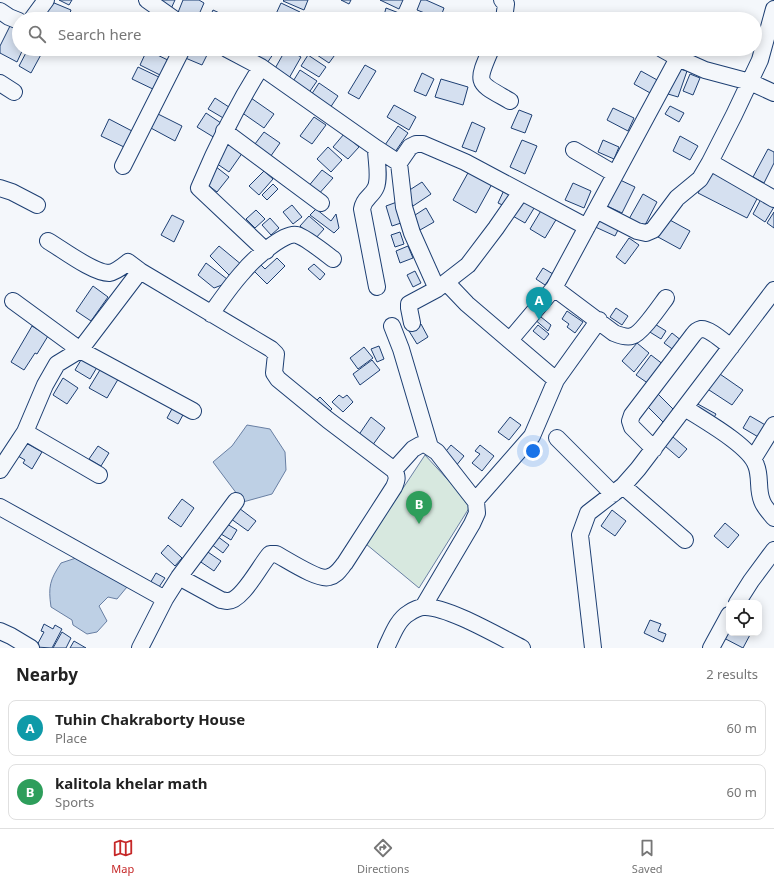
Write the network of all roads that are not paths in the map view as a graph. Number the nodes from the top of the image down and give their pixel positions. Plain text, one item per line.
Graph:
1 (46, 0) edge
2 (147, 0) edge
3 (502, 0) edge
4 (774, 9) edge
5 (0, 11) edge
6 (37, 12) edge
7 (164, 12) edge
8 (505, 12) edge
9 (12, 18) edge
10 (762, 53) edge
11 (178, 56) edge
12 (240, 56) edge
13 (488, 56) edge
14 (674, 56) edge
15 (761, 56) edge
16 (678, 58) junction
17 (261, 68) junction
18 (750, 82) junction
19 (0, 83) edge
20 (14, 92) dead end
21 (774, 93) edge
22 (510, 101) dead end
23 (224, 130) junction
24 (376, 148) junction
25 (574, 150) dead end
26 (710, 162) junction
27 (399, 163) junction
28 (123, 166) dead end
29 (615, 174) junction
30 (0, 188) edge
31 (521, 192) junction
32 (774, 199) edge
33 (321, 203) dead end
34 (37, 205) dead end
35 (596, 210) junction
36 (587, 227) junction
37 (48, 241) dead end
38 (266, 251) junction
39 (333, 259) dead end
40 (140, 271) junction
41 (441, 286) junction
42 (377, 287) dead end
43 (554, 288) junction
44 (774, 290) edge
45 (666, 298) dead end
46 (13, 301) dead end
47 (211, 314) junction
48 (599, 320) junction
49 (412, 323) dead end
50 (392, 326) dead end
51 (510, 340) junction
52 (731, 347) junction
53 (80, 350) junction
54 (556, 380) junction
55 (685, 408) junction
56 (193, 411) dead end
57 (774, 424) edge
58 (25, 432) junction
59 (557, 438) dead end
60 (430, 446) junction
61 (654, 449) junction
62 (753, 459) junction
63 (0, 470) edge
64 (394, 470) junction
65 (99, 475) dead end
66 (618, 490) junction
67 (475, 500) junction
68 (236, 501) dead end
69 (0, 507) edge
70 (774, 518) edge
71 (685, 540) dead end
72 (774, 550) edge
73 (179, 577) junction
74 (165, 599) junction
75 (739, 600) edge
76 (423, 607) junction
77 (726, 620) edge
78 (0, 631) edge
79 (31, 648) edge
80 (140, 648) edge
81 (386, 648) edge
82 (522, 648) edge
83 (593, 648) edge
84 (711, 648) edge

1 - 6 street
2 - 7 street
3 - 8 street
4 - 10 street
5 - 9 street
11 - 28 street
12 - 17 street
13 - 22 street
14 - 16 street
15 - 18 street
16 - 18 street
16 - 29 street
17 - 23 street
17 - 24 street
18 - 21 street
18 - 26 street
19 - 20 street
23 - 33 street
23 - 38 street
24 - 27 street
24 - 42 street
25 - 29 street
26 - 32 street
26 - 35 street
27 - 31 street
27 - 41 street
29 - 35 street
30 - 34 street
31 - 36 street
31 - 41 street
35 - 36 street
36 - 43 street
37 - 40 street
38 - 39 street
38 - 47 street
40 - 47 street
40 - 53 street
41 - 49 street
41 - 51 street
43 - 48 street
43 - 51 street
44 - 52 street
45 - 48 street
46 - 53 street
47 - 64 street
48 - 54 street
50 - 60 street
51 - 54 street
52 - 55 street
52 - 61 street
53 - 56 street
53 - 58 street
54 - 67 street
55 - 61 street
55 - 62 street
57 - 62 street
58 - 63 street
58 - 65 street
59 - 66 street
60 - 64 street
60 - 67 street
61 - 66 street
62 - 70 street
64 - 73 street
66 - 71 street
66 - 83 street
67 - 76 street
68 - 73 street
69 - 74 street
72 - 75 street
73 - 74 street
74 - 80 street
76 - 81 street
76 - 82 street
77 - 84 street
78 - 79 street

